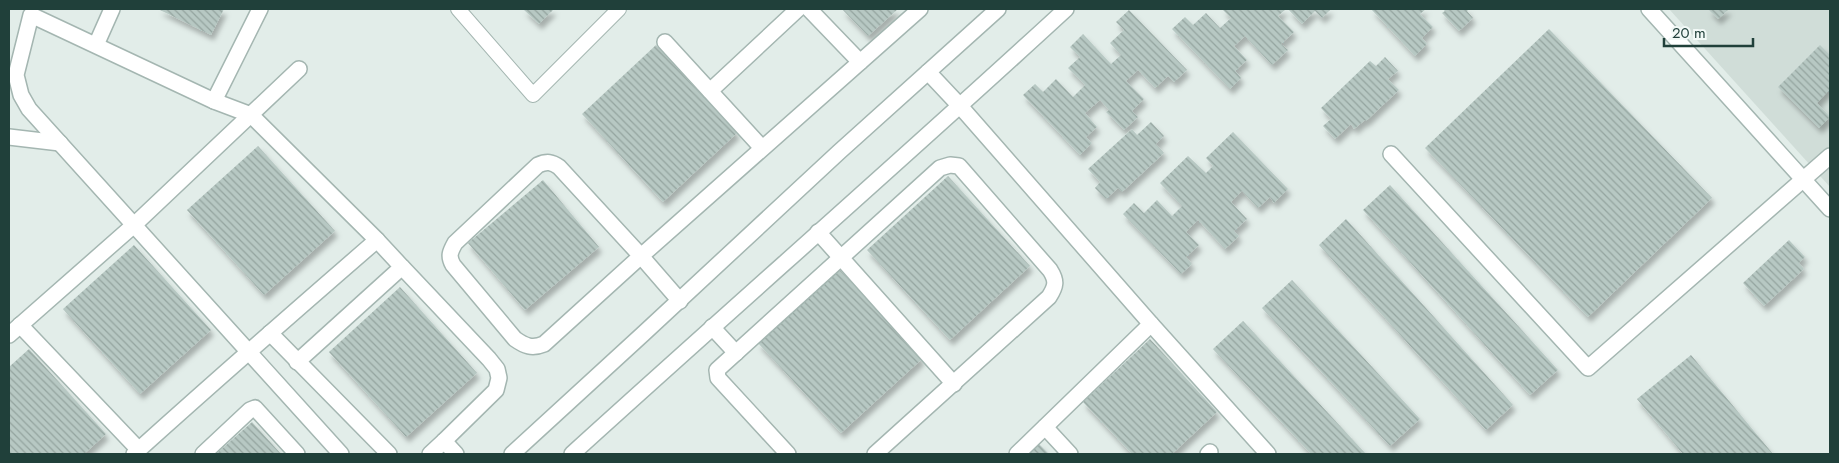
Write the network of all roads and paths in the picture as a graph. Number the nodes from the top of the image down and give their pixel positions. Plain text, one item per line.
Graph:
1 (112, 9) edge
2 (260, 9) edge
3 (458, 9) edge
4 (619, 9) edge
5 (798, 9) edge
6 (809, 9) edge
7 (920, 9) edge
8 (998, 9) edge
9 (1066, 9) edge
10 (1648, 9) edge
11 (25, 12) edge
12 (665, 42) dead end
13 (96, 45) junction
14 (860, 62) junction
15 (299, 69) dead end
16 (928, 72) junction
17 (710, 91) junction
18 (214, 101) junction
19 (960, 106) junction
20 (251, 115) junction
21 (9, 137) edge
22 (60, 143) junction
23 (762, 148) junction
24 (1391, 154) dead end
25 (1830, 156) edge
26 (1804, 180) junction
27 (1830, 209) edge
28 (134, 226) junction
29 (818, 232) junction
30 (377, 240) junction
31 (641, 256) junction
32 (840, 257) junction
33 (402, 267) junction
34 (680, 301) junction
35 (1151, 324) junction
36 (20, 325) junction
37 (712, 327) junction
38 (270, 332) junction
39 (9, 335) edge
40 (249, 352) junction
41 (736, 353) junction
42 (297, 362) junction
43 (954, 384) junction
44 (1045, 427) junction
45 (444, 441) junction
46 (137, 452) edge
47 (203, 454) edge
48 (297, 454) edge
49 (341, 454) edge
50 (389, 454) edge
51 (430, 454) edge
52 (456, 454) edge
53 (512, 454) edge
54 (572, 454) edge
55 (788, 454) edge
56 (875, 454) edge
57 (1017, 454) edge
58 (1070, 454) edge
59 (1268, 454) edge

1 - 13 street
2 - 18 street
3 - 4 lane
5 - 17 street
6 - 14 street
7 - 14 street
8 - 16 street
9 - 19 street
10 - 26 street
11 - 13 street
11 - 22 street
12 - 17 street
13 - 18 street
14 - 23 street
15 - 20 street
16 - 19 street
16 - 34 street
17 - 23 street
18 - 20 street
19 - 29 street
19 - 35 street
20 - 28 street
20 - 30 street
21 - 22 street
22 - 28 street
23 - 31 street
24 - 26 street
25 - 26 street
26 - 27 street
28 - 36 street
28 - 40 street
29 - 32 street
29 - 37 street
30 - 33 street
30 - 38 street
31 - 31 street
31 - 34 street
32 - 41 street
32 - 43 street
32 - 43 street
33 - 42 street
33 - 45 street
34 - 53 street
35 - 44 street
35 - 59 street
36 - 39 street
36 - 46 street
37 - 41 street
37 - 54 street
38 - 40 street
38 - 42 street
40 - 46 street
40 - 49 street
41 - 55 street
42 - 50 street
43 - 56 street
44 - 57 street
44 - 58 street
45 - 51 street
45 - 52 street
47 - 48 street

